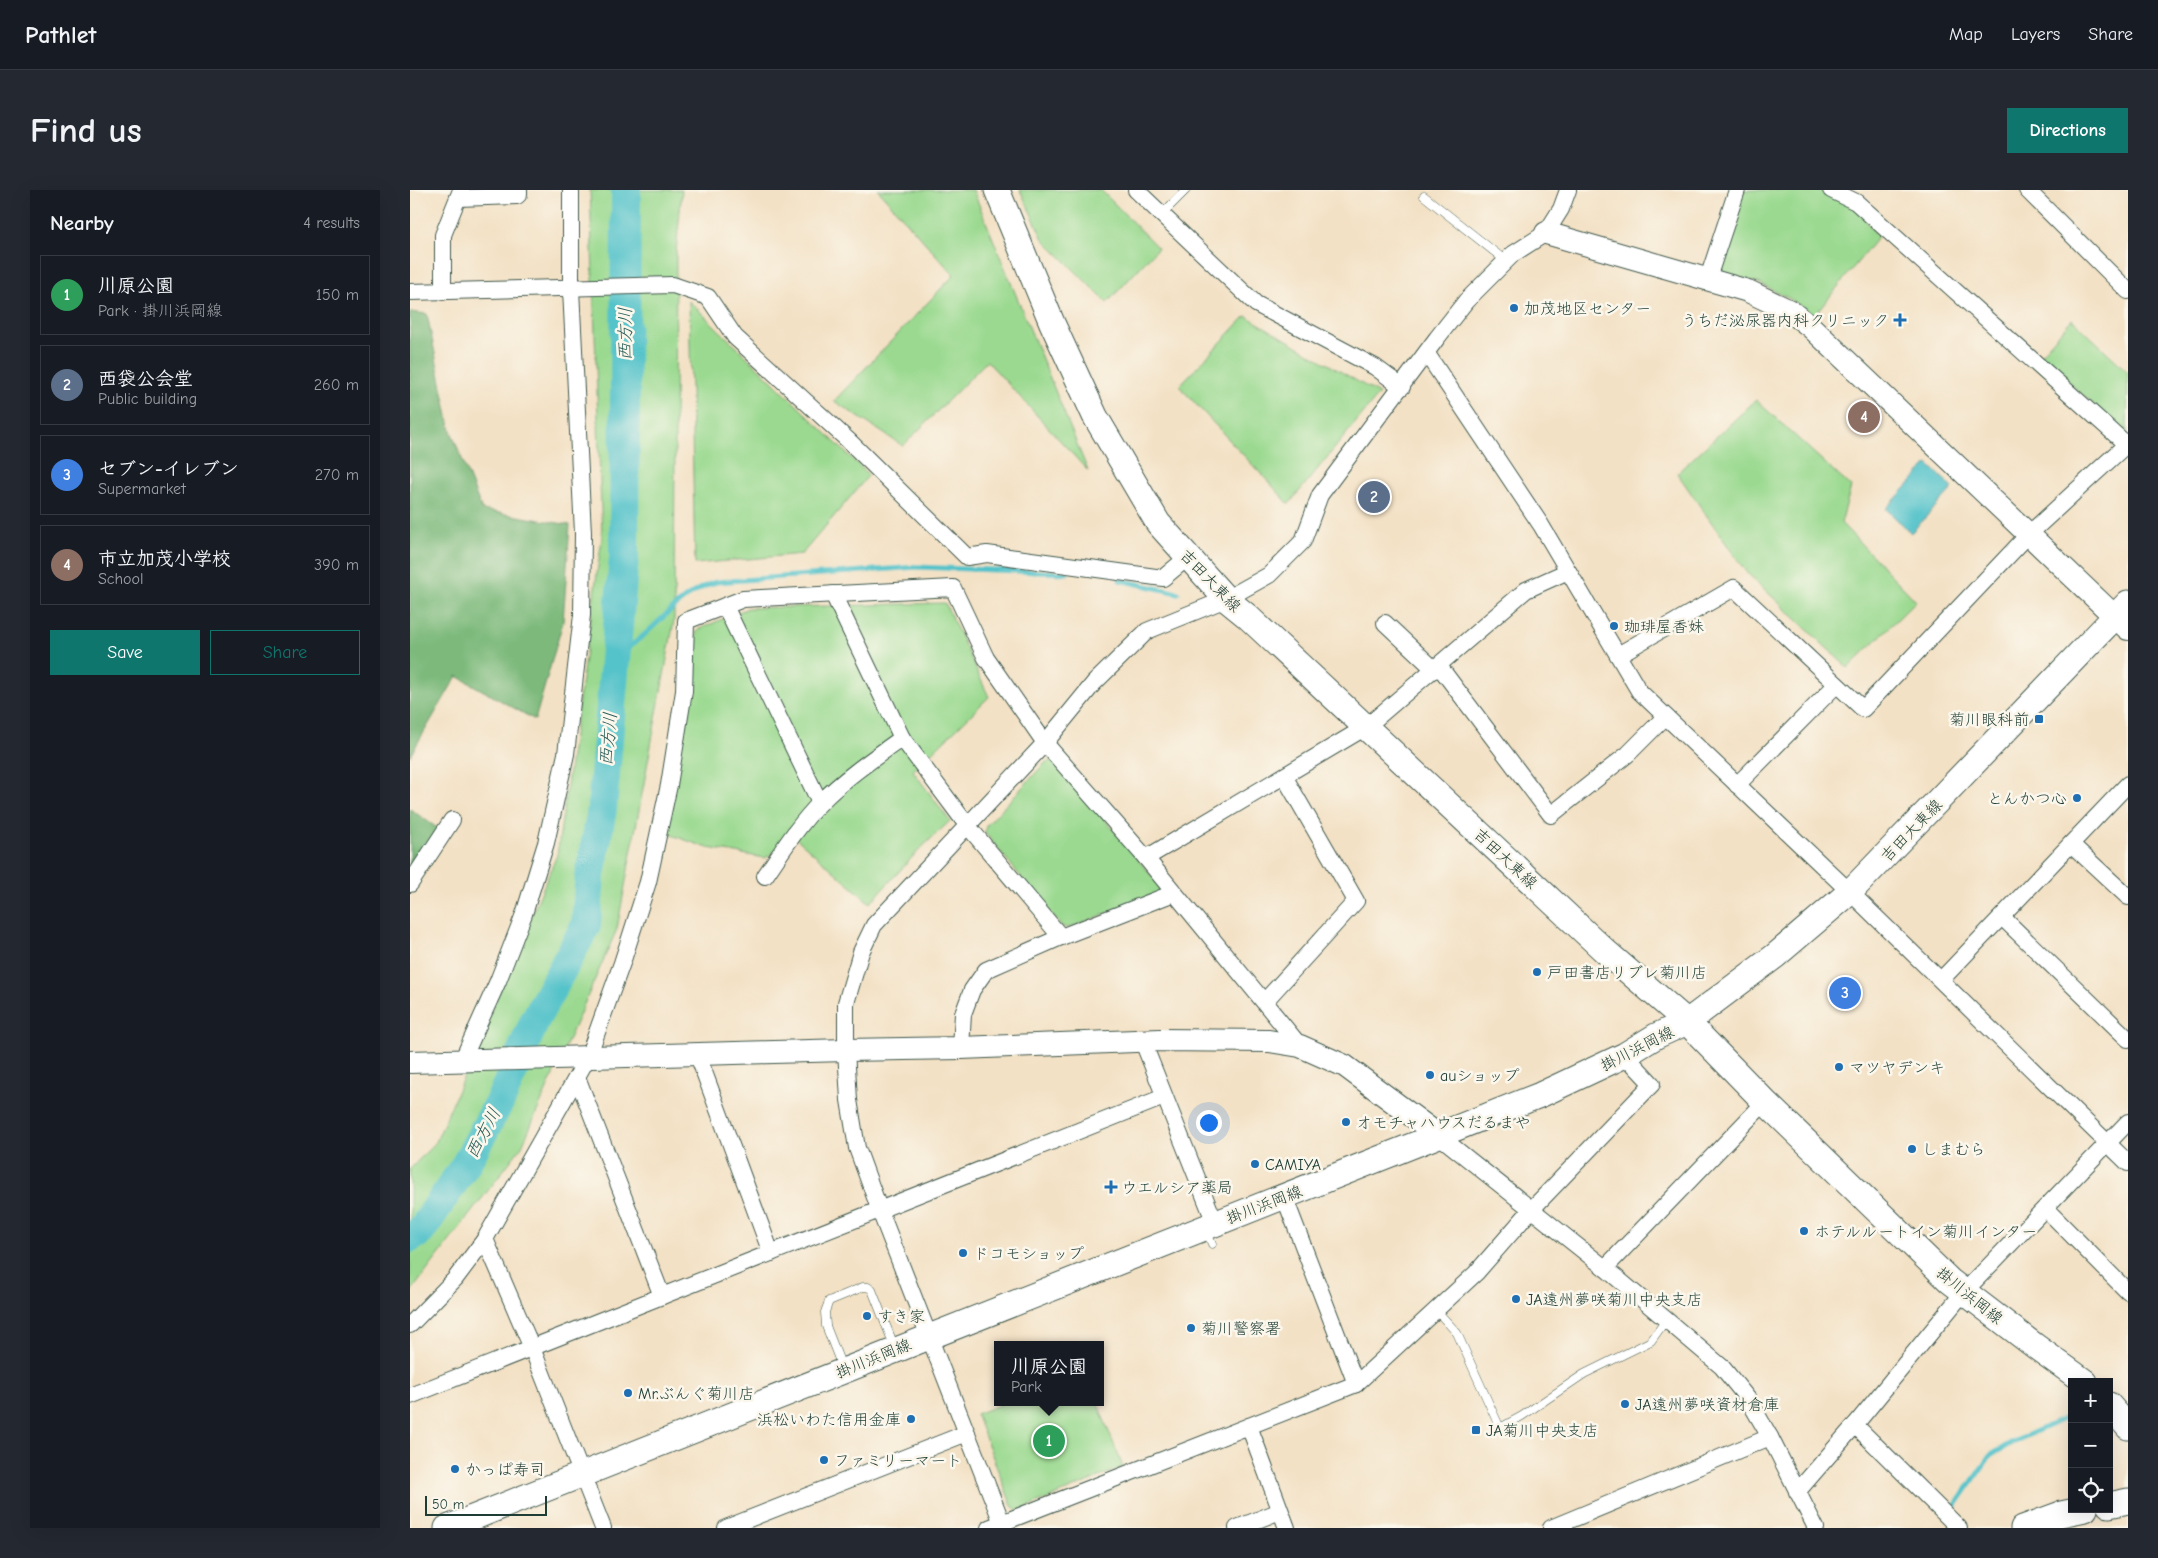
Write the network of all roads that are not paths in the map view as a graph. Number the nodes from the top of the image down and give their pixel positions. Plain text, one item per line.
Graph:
1 (519, 190) edge
2 (571, 190) edge
3 (997, 190) edge
4 (1136, 190) edge
5 (1186, 190) edge
6 (1568, 190) edge
7 (1737, 190) edge
8 (1831, 190) edge
9 (2027, 190) edge
10 (460, 194) edge
11 (1424, 196) dead end
12 (1162, 214) junction
13 (1546, 233) junction
14 (1506, 261) junction
15 (1708, 278) junction
16 (574, 289) junction
17 (2128, 291) edge
18 (410, 292) edge
19 (443, 292) junction
20 (1427, 354) junction
21 (1402, 387) junction
22 (2127, 444) edge
23 (2029, 534) junction
24 (1188, 557) junction
25 (1568, 571) junction
26 (833, 594) junction
27 (1226, 599) junction
28 (724, 606) junction
29 (2124, 616) edge
30 (1385, 622) dead end
31 (1618, 655) junction
32 (1437, 668) junction
33 (1836, 685) junction
34 (1665, 717) junction
35 (1366, 727) junction
36 (902, 738) junction
37 (1045, 743) junction
38 (1284, 776) junction
39 (1737, 784) junction
40 (2128, 784) edge
41 (820, 803) junction
42 (452, 820) dead end
43 (967, 825) junction
44 (2071, 844) junction
45 (1146, 858) junction
46 (765, 876) dead end
47 (410, 884) edge
48 (1850, 892) junction
49 (1174, 893) junction
50 (2128, 897) edge
51 (2002, 917) junction
52 (1061, 937) junction
53 (1941, 980) junction
54 (1265, 1001) junction
55 (1687, 1022) junction
56 (2128, 1039) edge
57 (1143, 1042) junction
58 (1300, 1046) junction
59 (961, 1048) junction
60 (846, 1050) junction
61 (696, 1053) junction
62 (1625, 1055) junction
63 (467, 1061) junction
64 (410, 1062) edge
65 (579, 1064) junction
66 (1164, 1096) junction
67 (1765, 1102) junction
68 (2128, 1122) edge
69 (1438, 1135) junction
70 (2108, 1144) junction
71 (2128, 1163) edge
72 (1284, 1196) junction
73 (2046, 1209) junction
74 (1531, 1210) junction
75 (880, 1211) junction
76 (1211, 1231) junction
77 (484, 1239) junction
78 (772, 1253) junction
79 (1605, 1268) junction
80 (2128, 1292) edge
81 (1963, 1293) junction
82 (662, 1296) junction
83 (1436, 1310) junction
84 (1666, 1320) junction
85 (410, 1325) edge
86 (930, 1336) junction
87 (532, 1348) junction
88 (895, 1350) junction
89 (843, 1370) junction
90 (2080, 1378) edge
91 (1356, 1384) junction
92 (410, 1396) edge
93 (2113, 1410) edge
94 (1855, 1425) junction
95 (1249, 1426) junction
96 (2128, 1427) edge
97 (967, 1433) junction
98 (1770, 1437) junction
99 (582, 1473) junction
100 (1797, 1492) junction
101 (2128, 1501) edge
102 (2113, 1503) edge
103 (1280, 1511) junction
104 (2068, 1513) edge
105 (998, 1526) edge
106 (447, 1528) edge
107 (604, 1528) edge
108 (726, 1528) edge
109 (1237, 1528) edge
110 (1287, 1528) edge
111 (1551, 1528) edge
112 (1816, 1528) edge
113 (1959, 1528) edge
114 (2023, 1528) edge

1 - 10 street
2 - 16 street
3 - 24 main road, 吉田大東線
4 - 12 street
5 - 12 lane
6 - 13 street
7 - 15 street
8 - 22 street
9 - 17 street
10 - 19 street
11 - 14 lane
12 - 21 street
13 - 14 street
13 - 15 street
14 - 20 street
15 - 23 street
16 - 19 street
16 - 24 street
16 - 63 street
18 - 19 street
20 - 21 street
20 - 25 street
21 - 27 street
22 - 23 street
23 - 29 street
23 - 33 street
24 - 27 main road, 吉田大東線
25 - 31 street
25 - 32 street
26 - 28 street
26 - 36 street
26 - 37 street
27 - 35 main road, 吉田大東線
27 - 37 street
28 - 41 street
28 - 65 street
29 - 48 main road, 吉田大東線
30 - 32 street
31 - 33 street
31 - 34 street
32 - 34 street
32 - 35 street
33 - 39 street
34 - 39 street
35 - 38 street
35 - 55 main road, 吉田大東線
36 - 41 street
36 - 43 street
37 - 43 street
37 - 45 street
38 - 45 street
38 - 54 street
39 - 48 street
40 - 44 street
41 - 46 street
42 - 47 street
43 - 52 street
43 - 60 street
44 - 50 street
44 - 51 street
45 - 49 street
48 - 53 street
48 - 55 main road, 吉田大東線
49 - 52 street
49 - 54 street
51 - 53 street
51 - 56 street
52 - 59 street
53 - 70 street
54 - 58 street
55 - 62 main road, 掛川浜岡線
55 - 67 main road, 掛川浜岡線
57 - 58 street
57 - 59 street
57 - 66 street
58 - 69 street
59 - 60 street
60 - 61 street
60 - 75 street
61 - 65 street
61 - 78 street
62 - 69 main road, 掛川浜岡線
62 - 74 street
63 - 64 street
63 - 65 street
65 - 77 street
65 - 82 street
66 - 75 street
66 - 76 street
67 - 79 street
67 - 81 main road, 掛川浜岡線
68 - 70 street
69 - 72 main road, 掛川浜岡線
69 - 74 street
70 - 71 street
70 - 73 street
72 - 76 main road, 掛川浜岡線
72 - 91 street
73 - 80 street
73 - 81 street
74 - 79 street
74 - 83 street
75 - 78 street
75 - 86 street
76 - 86 main road, 掛川浜岡線
77 - 85 street
77 - 87 street
78 - 82 street
79 - 84 street
81 - 90 main road, 掛川浜岡線
81 - 94 street
82 - 87 street
83 - 84 lane
83 - 91 street
84 - 98 street
86 - 88 main road, 掛川浜岡線
86 - 97 street
87 - 92 street
87 - 99 street
88 - 89 main road, 掛川浜岡線
88 - 89 lane
89 - 99 main road, 掛川浜岡線
91 - 95 street
93 - 96 main road
94 - 100 street
94 - 113 street
95 - 103 street
95 - 105 street
97 - 105 street
97 - 108 street
98 - 100 street
98 - 111 street
99 - 106 main road, 掛川浜岡線
99 - 107 street
100 - 112 street
101 - 102 main road
103 - 109 street
103 - 110 street
104 - 114 main road

